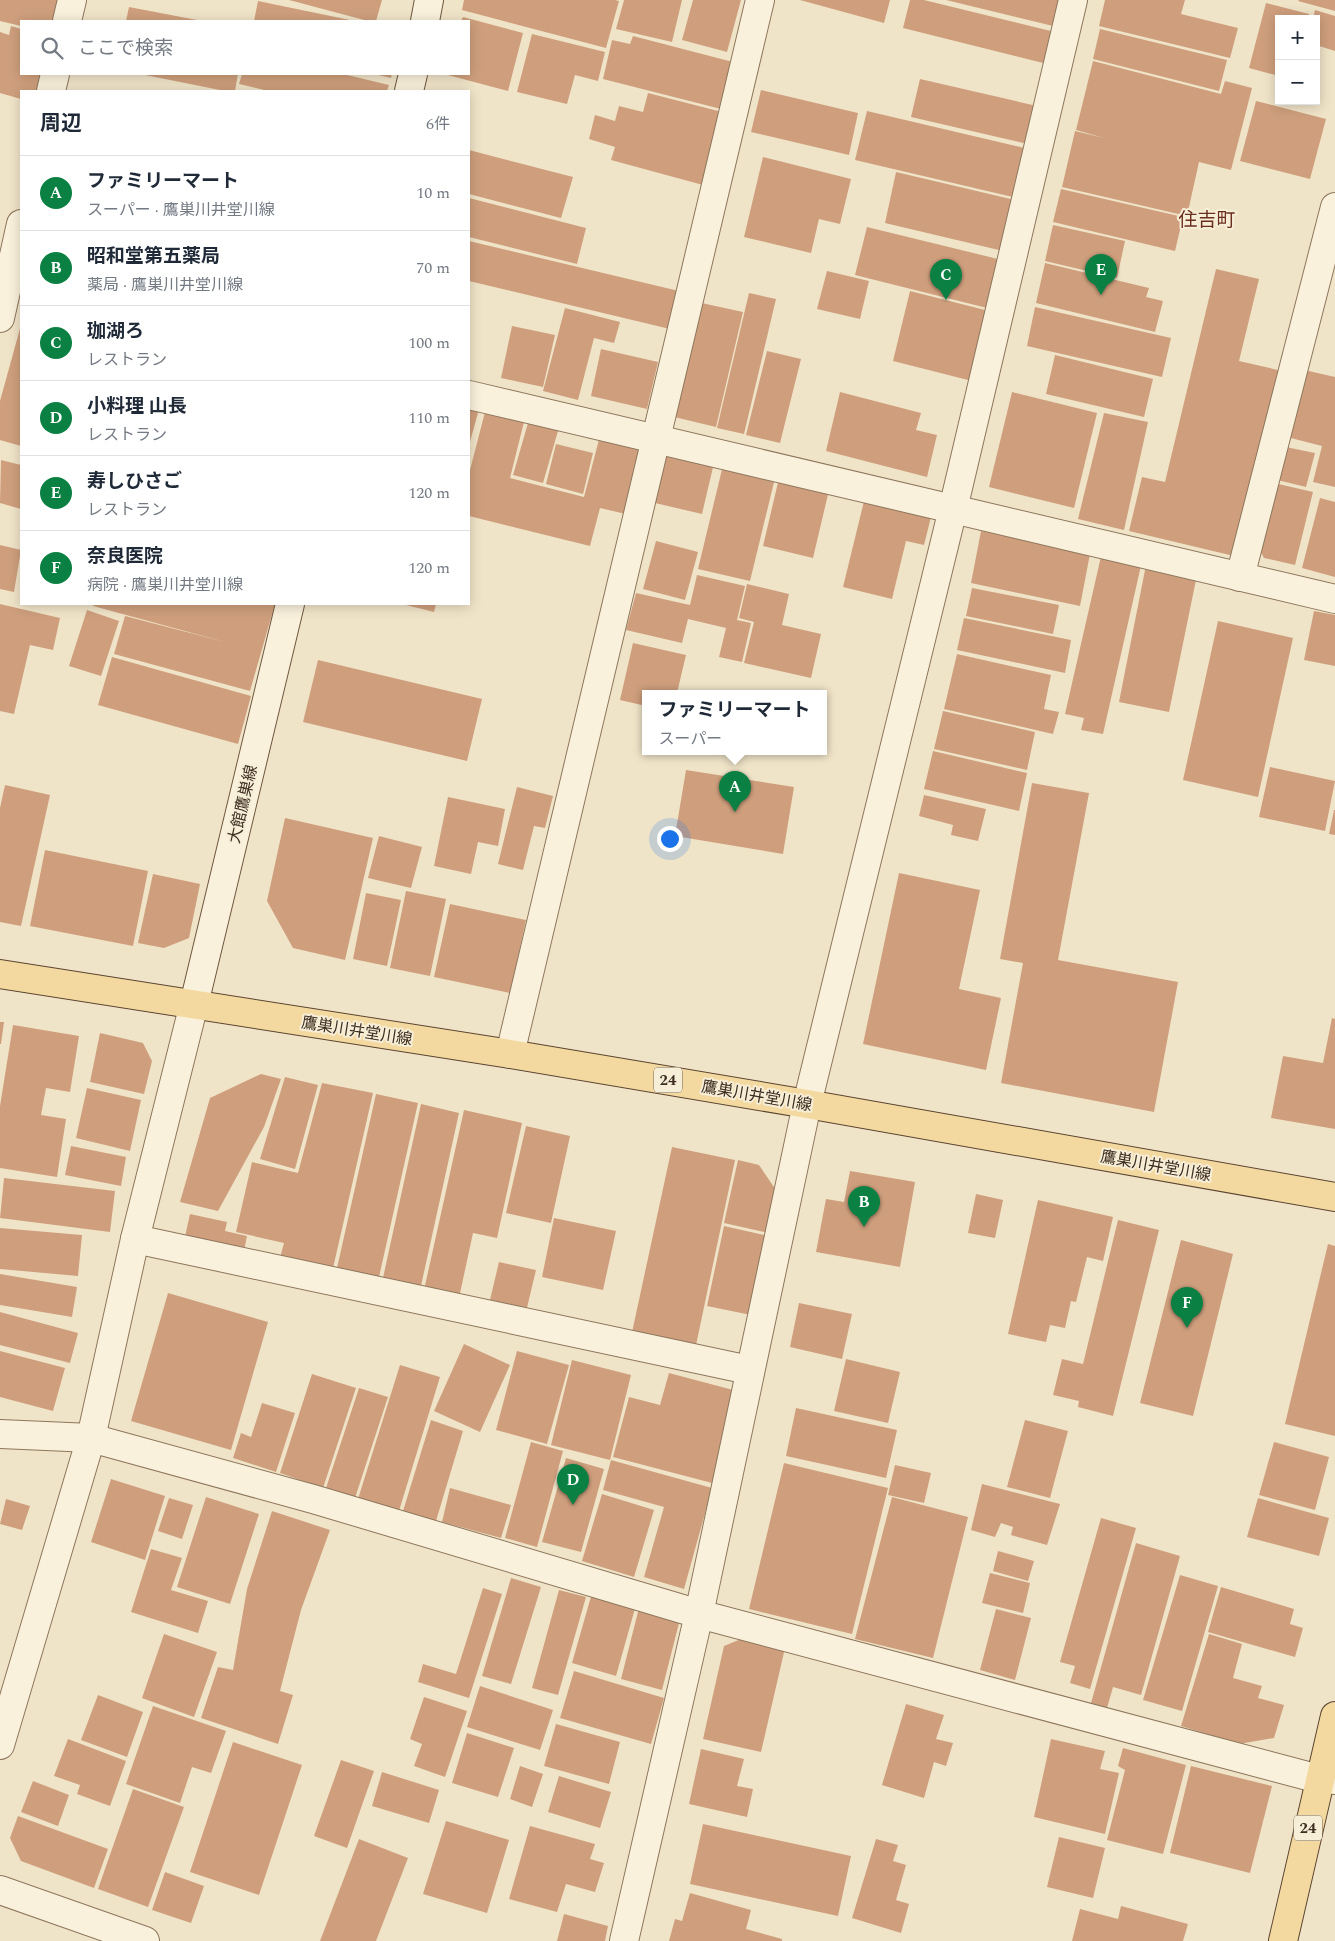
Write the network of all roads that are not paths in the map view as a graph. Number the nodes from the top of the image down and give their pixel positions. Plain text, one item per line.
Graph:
1 (72, 0) edge
2 (429, 0) edge
3 (760, 0) edge
4 (1073, 0) edge
5 (67, 20) edge
6 (424, 20) edge
7 (55, 75) edge
8 (413, 75) edge
9 (51, 90) edge
10 (409, 90) edge
11 (1335, 206) edge
12 (20, 229) edge
13 (10, 278) edge
14 (0, 318) edge
15 (470, 395) edge
16 (655, 440) junction
17 (953, 509) junction
18 (1240, 577) junction
19 (1335, 599) edge
20 (290, 605) edge
21 (0, 974) edge
22 (194, 1004) junction
23 (510, 1054) junction
24 (807, 1104) junction
25 (1335, 1197) edge
26 (135, 1239) junction
27 (749, 1370) junction
28 (0, 1434) edge
29 (91, 1438) junction
30 (698, 1614) junction
31 (1335, 1716) edge
32 (0, 1746) edge
33 (1327, 1780) edge
34 (0, 1890) edge
35 (145, 1941) edge
36 (624, 1941) edge
37 (1283, 1941) edge

1 - 5 street
2 - 6 street
3 - 16 street
4 - 17 street
7 - 9 street
8 - 10 street
11 - 18 street
12 - 13 street
13 - 14 street
15 - 16 street
16 - 17 street
16 - 23 street
17 - 18 street
17 - 24 street
18 - 19 street
20 - 22 street, 大館鷹巣線
21 - 22 main road, 鷹巣川井堂川線 / 24
22 - 23 main road, 鷹巣川井堂川線 / 24
22 - 26 street, 大館鷹巣線
23 - 24 main road, 鷹巣川井堂川線 / 24
24 - 25 main road, 鷹巣川井堂川線 / 24
24 - 27 street
26 - 27 street
26 - 29 street, 大館鷹巣線
27 - 30 street
28 - 29 street
29 - 30 street
29 - 32 street, 大館鷹巣線
30 - 33 street
30 - 36 street
31 - 33 main road, 24
33 - 37 main road, 24
34 - 35 street

